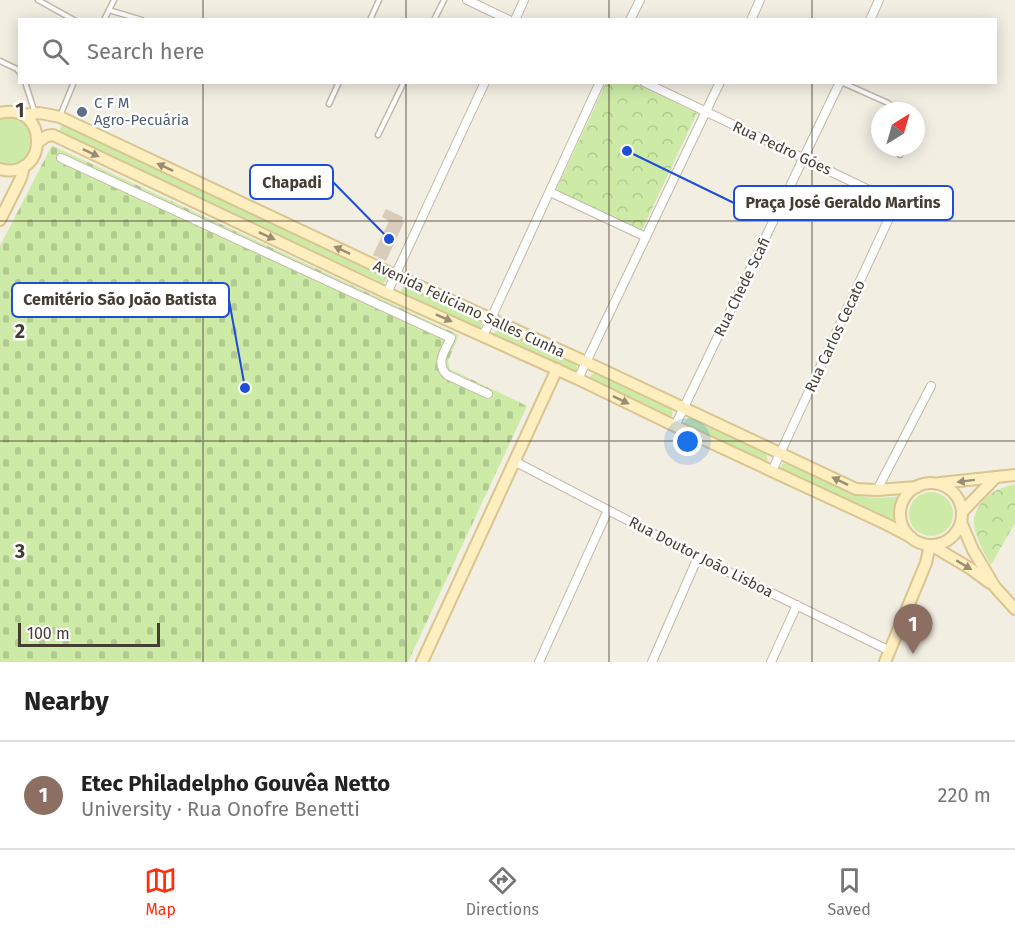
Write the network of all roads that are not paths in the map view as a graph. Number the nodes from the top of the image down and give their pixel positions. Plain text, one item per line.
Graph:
1 (38, 0) edge
2 (114, 0) edge
3 (380, 0) edge
4 (444, 0) edge
5 (467, 0) edge
6 (524, 0) edge
7 (640, 0) edge
8 (760, 0) edge
9 (879, 0) edge
10 (109, 10) junction
11 (70, 18) edge
12 (105, 18) edge
13 (135, 18) edge
14 (371, 18) edge
15 (435, 18) edge
16 (505, 18) edge
17 (516, 18) edge
18 (631, 18) edge
19 (752, 18) edge
20 (871, 18) edge
21 (0, 61) edge
22 (18, 71) edge
23 (25, 84) edge
24 (73, 84) edge
25 (338, 84) edge
26 (403, 84) edge
27 (484, 84) edge
28 (599, 84) edge
29 (648, 84) edge
30 (719, 84) edge
31 (840, 84) edge
32 (845, 84) edge
33 (0, 102) edge
34 (886, 102) edge
35 (329, 104) dead end
36 (706, 112) junction
37 (0, 113) edge
38 (25, 113) junction
39 (60, 117) junction
40 (53, 135) junction
41 (378, 135) dead end
42 (38, 142) junction
43 (61, 158) dead end
44 (804, 158) junction
45 (24, 166) junction
46 (0, 169) edge
47 (550, 192) junction
48 (922, 197) dead end
49 (890, 200) junction
50 (0, 220) edge
51 (646, 237) junction
52 (395, 275) junction
53 (387, 293) junction
54 (491, 319) junction
55 (483, 336) junction
56 (586, 362) junction
57 (556, 369) junction
58 (578, 379) junction
59 (931, 386) dead end
60 (488, 394) dead end
61 (684, 408) junction
62 (675, 426) junction
63 (781, 453) junction
64 (514, 461) junction
65 (772, 471) junction
66 (1015, 475) edge
67 (996, 477) junction
68 (937, 484) junction
69 (917, 487) junction
70 (877, 490) junction
71 (608, 510) junction
72 (962, 517) junction
73 (911, 537) junction
74 (931, 545) junction
75 (698, 557) junction
76 (995, 587) junction
77 (797, 605) junction
78 (1015, 609) edge
79 (890, 651) junction
80 (422, 662) edge
81 (539, 662) edge
82 (652, 662) edge
83 (771, 662) edge
84 (885, 662) edge

1 - 11 lane
2 - 10 lane
3 - 14 lane
4 - 15 lane
5 - 16 street
6 - 17 street
7 - 18 street
8 - 19 street
9 - 20 street
10 - 12 lane
10 - 13 lane
21 - 22 lane
23 - 38 lane
24 - 39 lane
25 - 35 lane
26 - 41 lane
27 - 52 street
28 - 47 street
29 - 36 street, Rua Pedro Góes
30 - 36 street
31 - 44 street, Rua Chede Scafi
32 - 34 lane
33 - 38 main road, Avenida Feliciano Salles Cunha
36 - 44 street, Rua Pedro Góes
36 - 51 street
37 - 38 main road
38 - 39 main road, Avenida Feliciano Salles Cunha
38 - 42 main road
39 - 40 main road
52 -> 39 main road, Avenida Feliciano Salles Cunha
40 - 42 main road
40 -> 53 main road, Avenida Feliciano Salles Cunha
42 - 45 main road
43 - 60 street
44 - 49 street, Rua Pedro Góes
44 - 61 street, Rua Chede Scafi
45 - 46 main road
45 - 50 main road
47 - 51 street
47 - 54 street
48 - 49 street
49 - 63 street, Rua Carlos Cecato
51 - 56 street
52 - 53 street
52 - 54 main road, Avenida Feliciano Salles Cunha
53 -> 55 main road, Avenida Feliciano Salles Cunha
54 - 55 street
54 - 56 main road, Avenida Feliciano Salles Cunha
55 - 57 main road, Avenida Feliciano Salles Cunha
56 - 58 street
56 - 61 main road, Avenida Feliciano Salles Cunha
57 - 58 main road, Avenida Feliciano Salles Cunha
57 - 64 main road
58 -> 62 main road, Avenida Feliciano Salles Cunha
59 - 70 street
61 - 62 street, Rua Chede Scafi
61 - 63 main road, Avenida Feliciano Salles Cunha
62 - 65 main road, Avenida Feliciano Salles Cunha
63 - 65 street, Rua Carlos Cecato
70 -> 63 main road, Avenida Feliciano Salles Cunha
64 - 71 street, Rua Doutor João Lisboa
64 - 80 main road
65 - 73 main road, Avenida Feliciano Salles Cunha
66 - 67 main road
67 -> 68 main road
67 - 72 main road
68 - 69 main road
68 - 72 main road
69 - 70 main road, Avenida Feliciano Salles Cunha
69 - 73 main road
71 - 75 street, Rua Doutor João Lisboa
71 - 81 street
72 - 74 main road
72 - 76 main road
73 - 74 main road
74 -> 76 main road
74 - 79 main road
75 - 77 street, Rua Doutor João Lisboa
75 - 82 street
76 - 78 main road
77 - 79 street, Rua Doutor João Lisboa
77 - 83 street
79 - 84 main road

